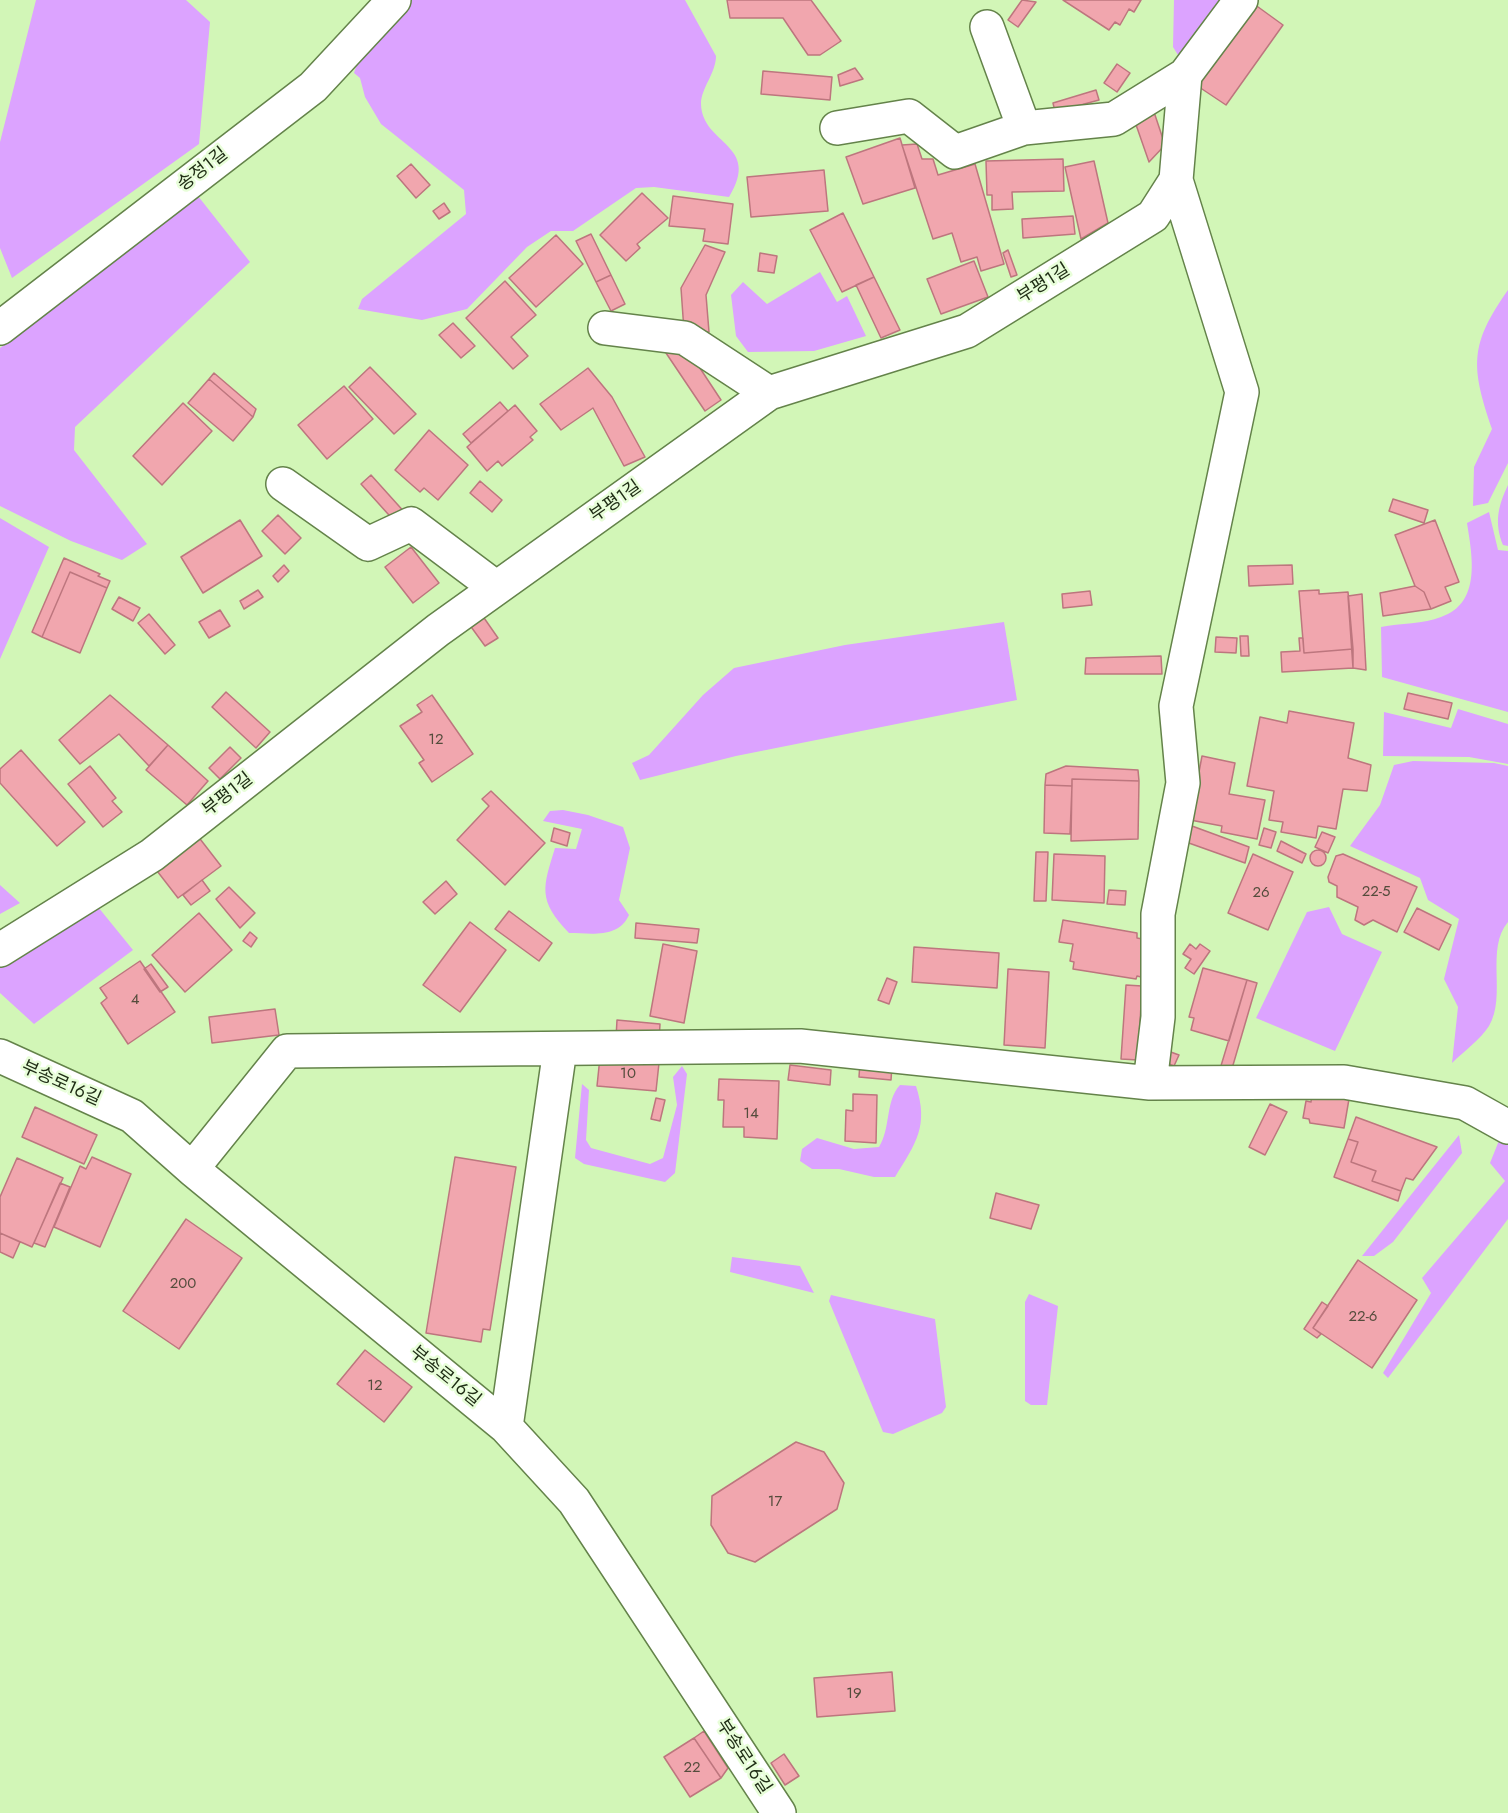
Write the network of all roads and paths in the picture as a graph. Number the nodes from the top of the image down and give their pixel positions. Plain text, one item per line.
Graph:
1 (394, 0) edge
2 (1241, 0) edge
3 (987, 27) dead end
4 (1185, 75) junction
5 (837, 128) dead end
6 (1024, 128) junction
7 (1176, 180) junction
8 (0, 328) edge
9 (605, 328) dead end
10 (769, 393) junction
11 (283, 484) dead end
12 (495, 587) junction
13 (0, 950) edge
14 (560, 1049) junction
15 (0, 1056) edge
16 (1150, 1083) junction
17 (1508, 1127) edge
18 (192, 1169) junction
19 (506, 1427) junction
20 (779, 1813) edge

1 - 8 street, 송정1길
2 - 4 street
3 - 6 street
4 - 6 street
4 - 7 street, 부평1길
5 - 6 street
7 - 10 street, 부평1길
7 - 16 street
9 - 10 street
10 - 12 street, 부평1길
11 - 12 street
12 - 13 street, 부평1길
14 - 16 street
14 - 18 street
14 - 19 street
15 - 18 street, 부송로16길
16 - 17 street
18 - 19 street, 부송로16길
19 - 20 street, 부송로16길

